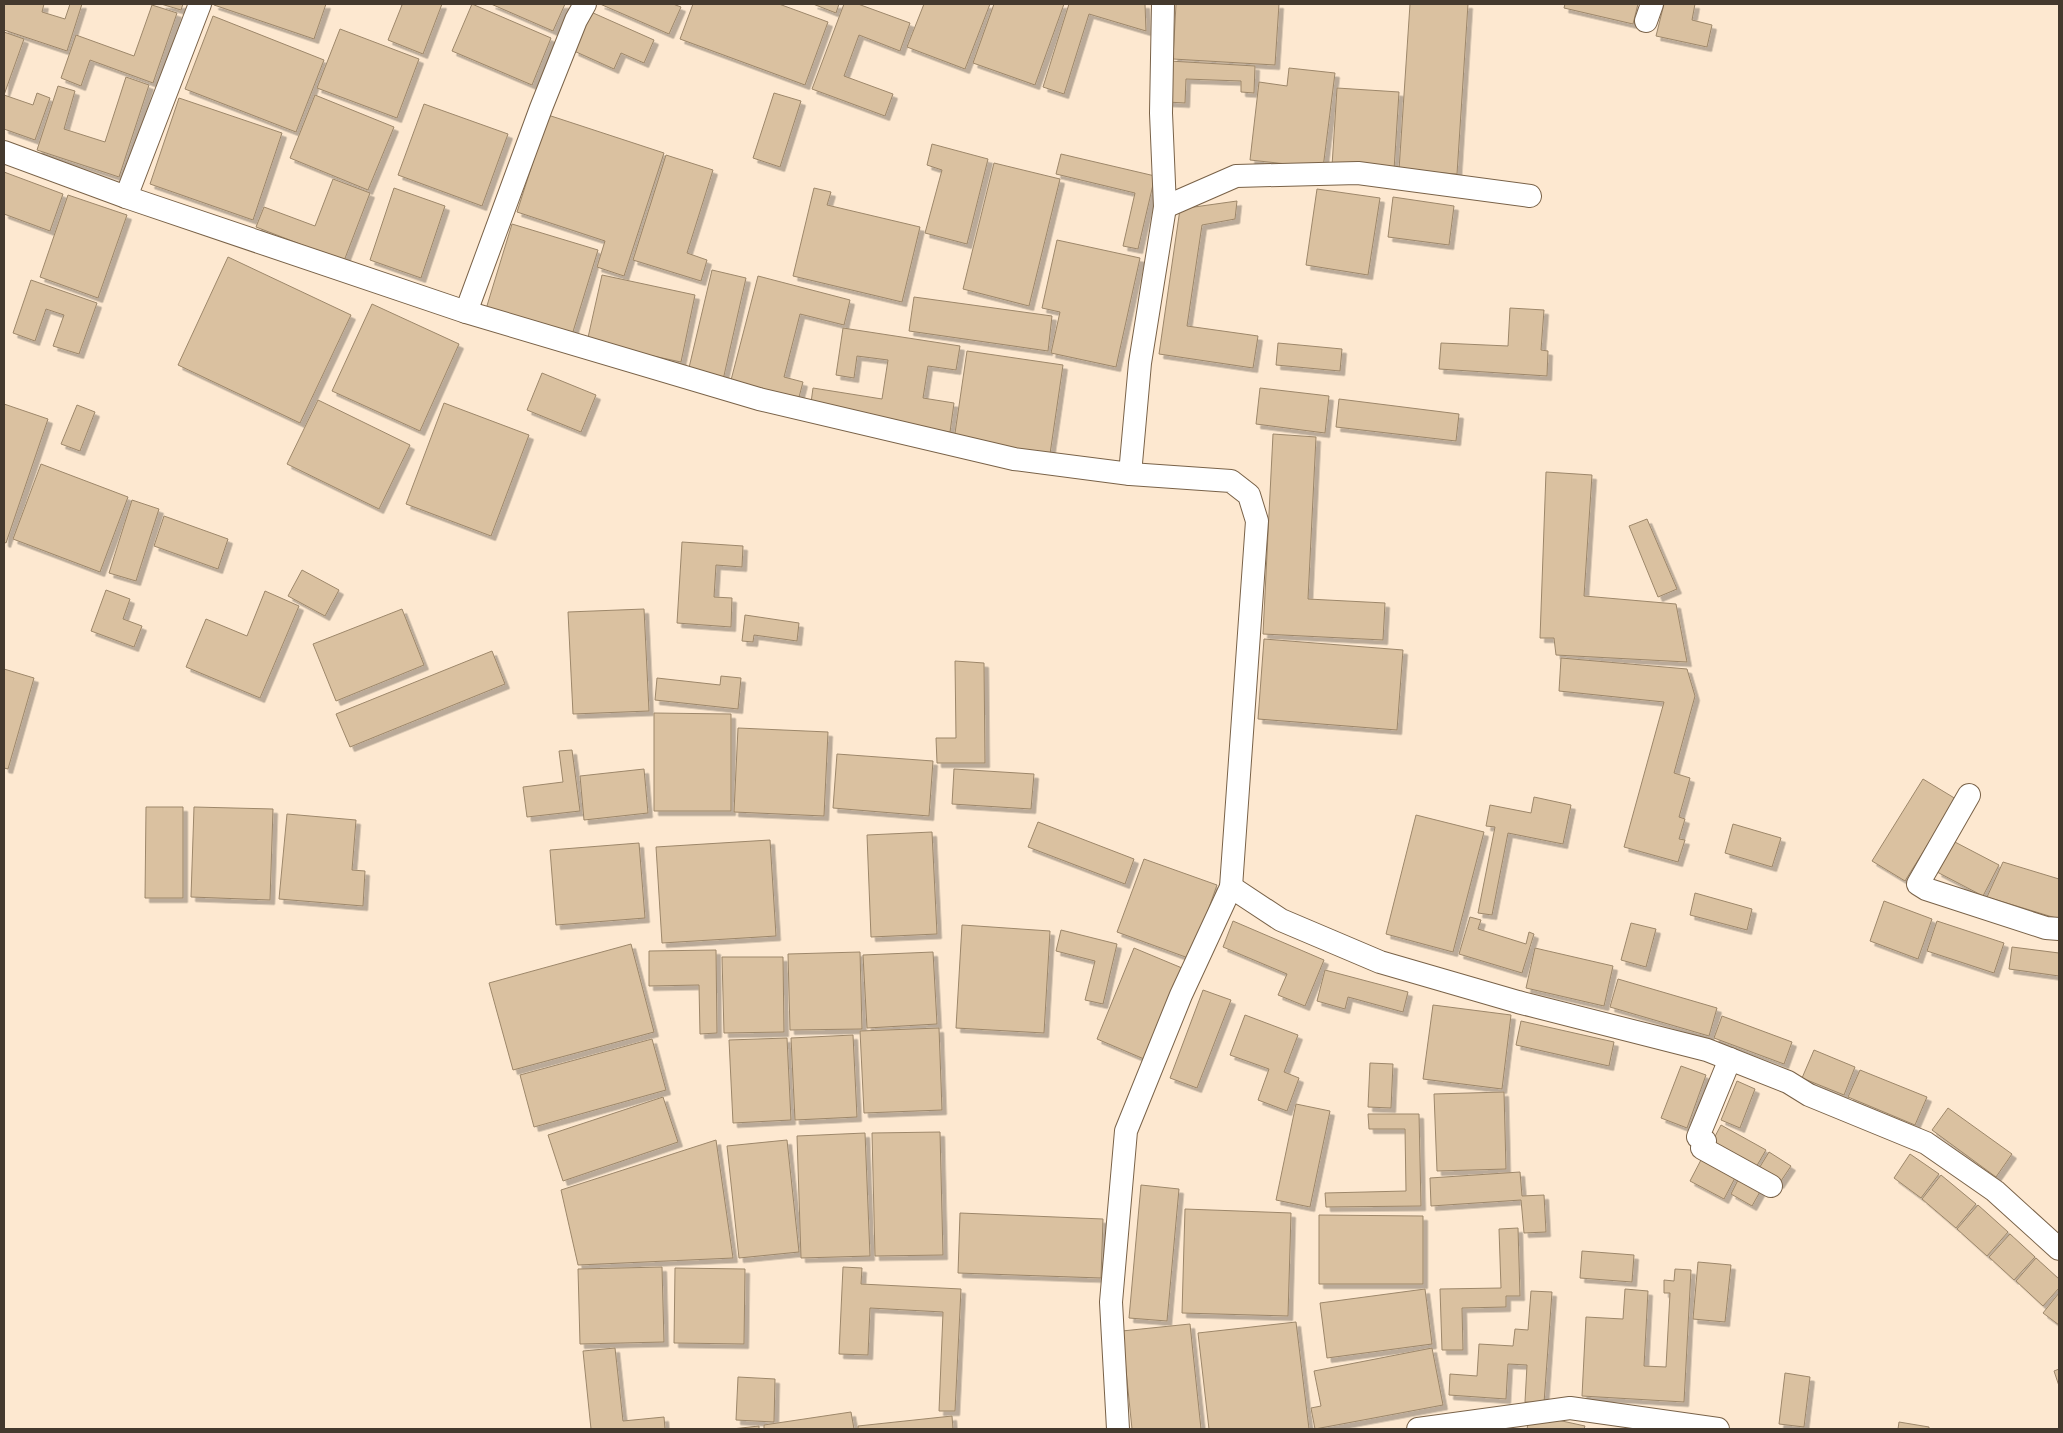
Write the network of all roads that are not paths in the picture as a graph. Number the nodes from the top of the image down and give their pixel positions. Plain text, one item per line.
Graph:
1 (200, 4) edge
2 (585, 4) edge
3 (1163, 4) edge
4 (4, 152) edge
5 (1530, 196) dead end
6 (126, 197) junction
7 (1166, 207) junction
8 (466, 312) junction
9 (1130, 474) junction
10 (1969, 795) dead end
11 (1231, 887) junction
12 (2059, 930) edge
13 (1730, 1059) junction
14 (1771, 1186) dead end
15 (2059, 1249) edge
16 (1118, 1429) edge
17 (1418, 1429) edge
18 (1718, 1429) edge

1 - 6 street
2 - 8 street
3 - 7 street
4 - 6 street
5 - 7 street
6 - 8 street
7 - 9 street
8 - 9 street
9 - 11 street
10 - 12 street
11 - 13 street
11 - 16 street
13 - 14 street
13 - 15 street
17 - 18 street

